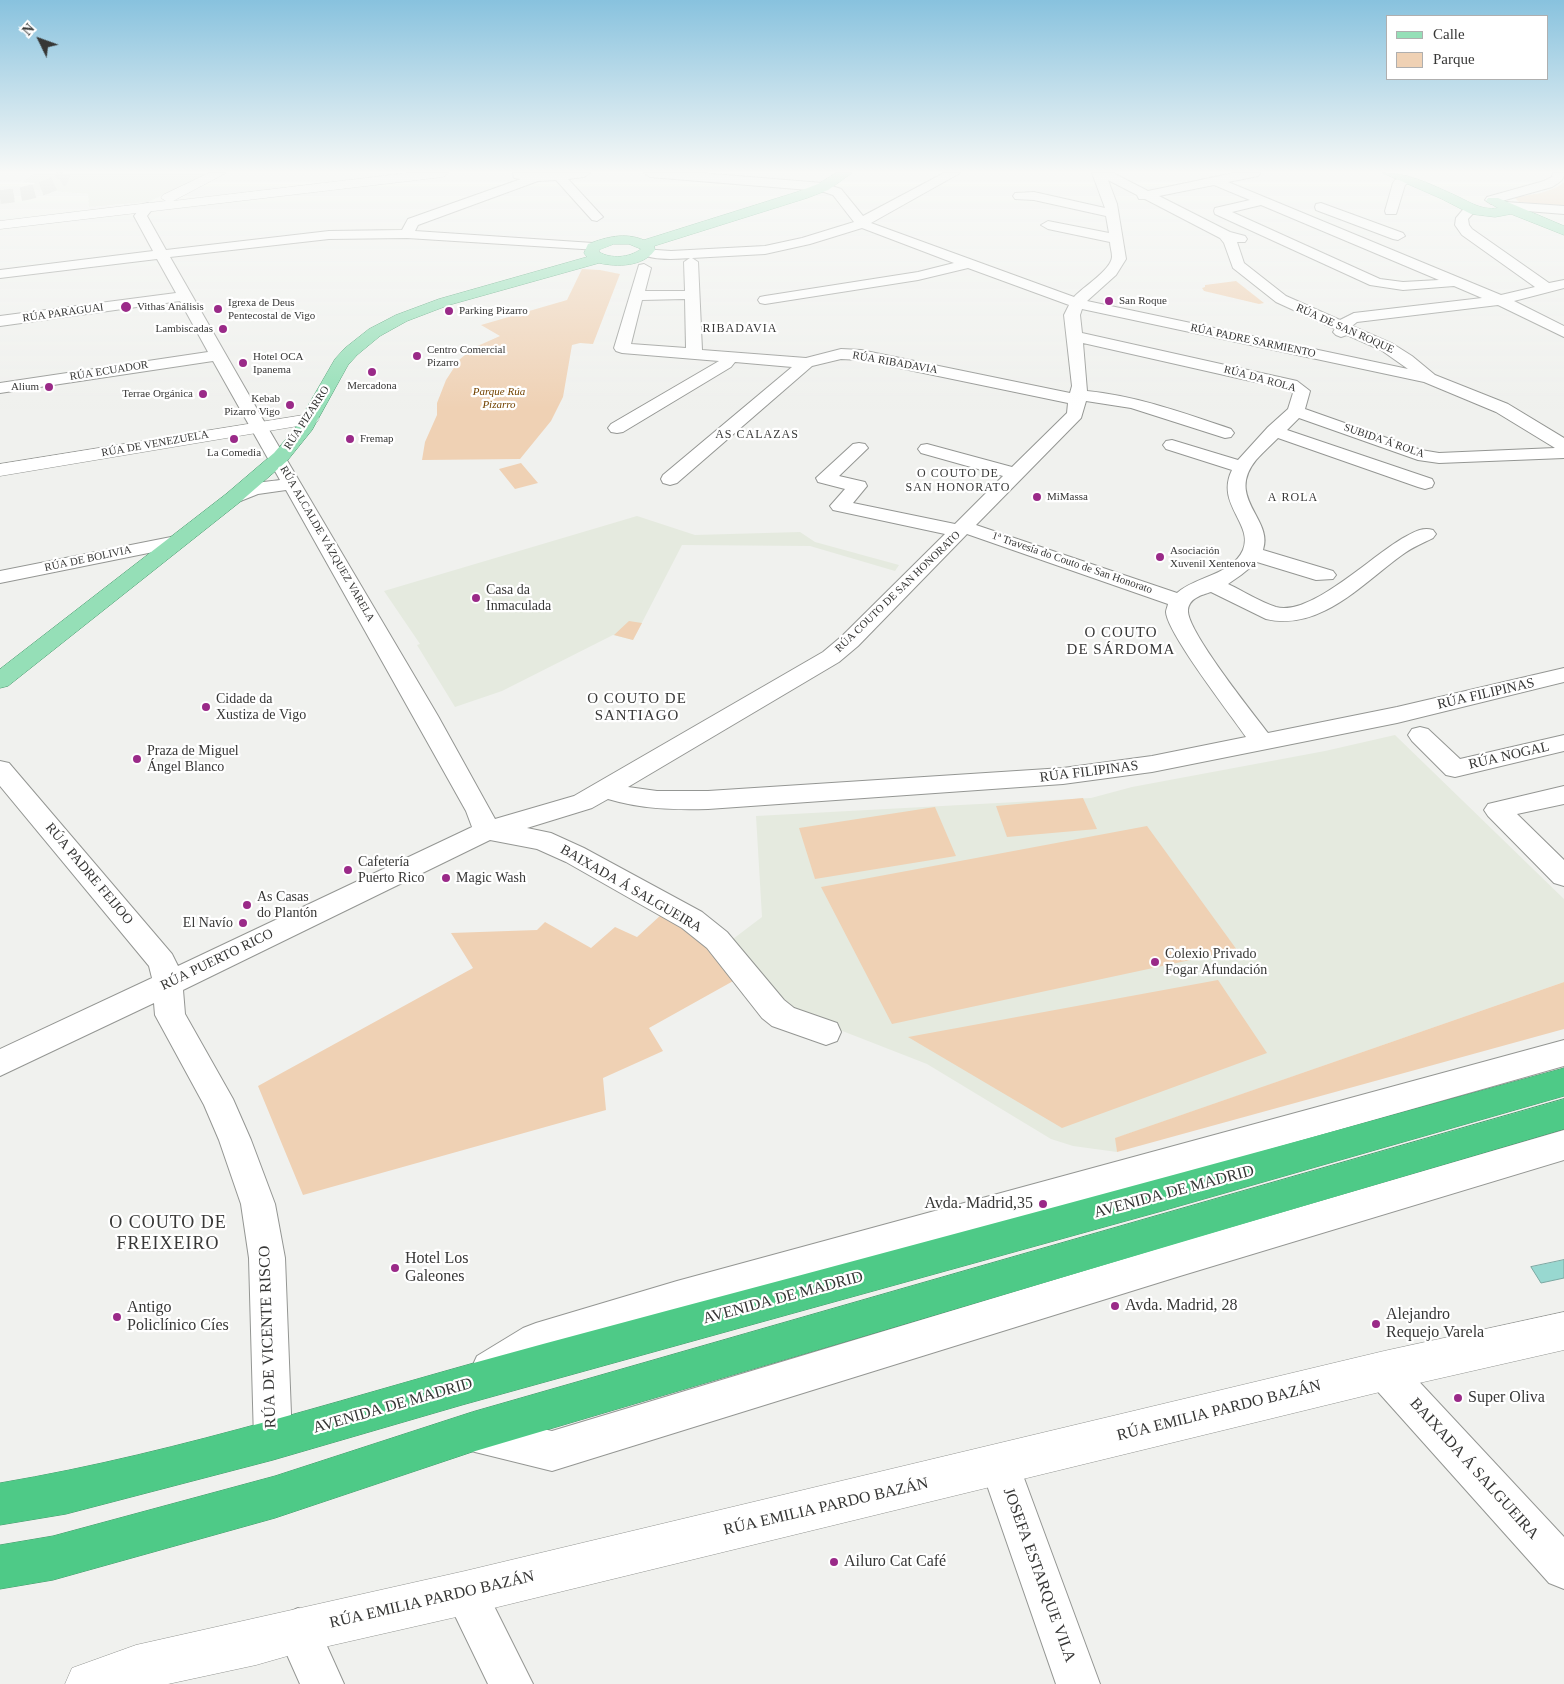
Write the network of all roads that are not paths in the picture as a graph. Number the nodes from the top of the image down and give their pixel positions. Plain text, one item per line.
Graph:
1 (182, 252) edge
2 (582, 252) edge
3 (642, 252) edge
4 (659, 252) edge
5 (736, 252) edge
6 (938, 252) edge
7 (1118, 252) edge
8 (1234, 252) edge
9 (1308, 252) edge
10 (1385, 252) edge
11 (1494, 252) edge
12 (596, 253) junction
13 (161, 254) junction
14 (691, 262) dead end
15 (970, 263) junction
16 (644, 268) dead end
17 (0, 274) edge
18 (1455, 281) junction
19 (1564, 284) edge
20 (1547, 289) junction
21 (692, 295) junction
22 (186, 296) junction
23 (637, 296) junction
24 (765, 300) dead end
25 (1500, 300) junction
26 (1077, 303) junction
27 (0, 322) edge
28 (1343, 326) junction
29 (1564, 332) edge
30 (1074, 336) junction
31 (694, 354) junction
32 (219, 355) junction
33 (1322, 356) junction
34 (731, 357) junction
35 (806, 363) junction
36 (1429, 378) junction
37 (0, 388) edge
38 (1078, 397) junction
39 (1296, 411) junction
40 (310, 419) junction
41 (258, 426) junction
42 (617, 428) dead end
43 (1274, 431) junction
44 (1225, 433) dead end
45 (1172, 445) dead end
46 (1564, 446) edge
47 (859, 448) dead end
48 (927, 449) dead end
49 (1564, 453) edge
50 (278, 459) junction
51 (1243, 467) junction
52 (0, 470) edge
53 (1016, 474) junction
54 (670, 479) dead end
55 (1425, 483) dead end
56 (292, 484) junction
57 (233, 498) junction
58 (962, 529) junction
59 (1426, 534) dead end
60 (176, 542) junction
61 (1251, 553) junction
62 (1326, 575) dead end
63 (0, 578) edge
64 (1212, 584) junction
65 (1180, 601) junction
66 (1564, 675) edge
67 (0, 681) edge
68 (1420, 735) dead end
69 (1263, 743) junction
70 (1564, 743) edge
71 (0, 769) edge
72 (606, 789) junction
73 (1564, 795) edge
74 (487, 831) junction
75 (1564, 876) edge
76 (168, 984) junction
77 (826, 1032) dead end
78 (1564, 1053) edge
79 (0, 1063) edge
80 (1564, 1082) edge
81 (1564, 1114) edge
82 (1564, 1145) edge
83 (1564, 1331) edge
84 (1384, 1371) junction
85 (462, 1385) junction
86 (472, 1432) junction
87 (272, 1440) junction
88 (1000, 1465) junction
89 (0, 1504) edge
90 (0, 1567) edge
91 (1564, 1568) edge
92 (464, 1593) junction
93 (298, 1630) junction
94 (88, 1684) edge
95 (322, 1684) edge
96 (511, 1684) edge
97 (1078, 1684) edge

1 - 13 street
2 - 12 street
3 - 12 main road
4 - 5 street
6 - 15 street, RÚA PADRE SARMIENTO
7 - 26 street
8 - 28 street, RÚA DE SAN ROQUE
9 - 18 street
10 - 18 street
11 - 20 street
12 - 40 main road, RÚA PIZARRO
13 - 17 street
13 - 22 street, RÚA ALCALDE VÁZQUEZ VARELA
14 - 21 street
15 - 24 street
15 - 26 street, RÚA PADRE SARMIENTO
16 - 23 street
18 - 25 street
19 - 20 street
20 - 25 street
21 - 23 street
21 - 31 street
22 - 27 street, RÚA PARAGUAI
22 - 32 street, RÚA ALCALDE VÁZQUEZ VARELA
23 - 31 street, RÚA RIBADAVIA
25 - 28 street
25 - 29 street
26 - 30 street, RÚA COUTO DE SAN HONORATO
26 - 33 street, RÚA PADRE SARMIENTO
28 - 33 street
28 - 36 street, RÚA DE SAN ROQUE
30 - 38 street, RÚA COUTO DE SAN HONORATO
30 - 39 street, RÚA DA ROLA
31 - 34 street, RÚA RIBADAVIA
32 - 37 street, RÚA ECUADOR
32 - 41 street, RÚA ALCALDE VÁZQUEZ VARELA
33 - 36 street, RÚA PADRE SARMIENTO
34 - 35 street, RÚA RIBADAVIA
34 - 42 street
35 - 38 street, RÚA RIBADAVIA
35 - 54 street
36 - 46 street, RÚA DE SAN ROQUE
38 - 44 street, RÚA RIBADAVIA
38 - 53 street, RÚA COUTO DE SAN HONORATO
39 - 43 street, RÚA DA ROLA
39 - 49 street, SUBIDA Á ROLA
40 - 41 main road, RÚA DE VENEZUELA
40 - 50 main road, RÚA PIZARRO
41 - 50 street, RÚA ALCALDE VÁZQUEZ VARELA
41 - 52 main road, RÚA DE VENEZUELA
43 - 51 street, RÚA DA ROLA
43 - 55 street
45 - 51 street
47 - 58 street, 1ª Travesía do Couto de San Honorato
48 - 53 street
50 - 56 street, RÚA ALCALDE VÁZQUEZ VARELA
50 - 57 main road, RÚA PIZARRO
51 - 61 street, RÚA DA ROLA
53 - 58 street, RÚA COUTO DE SAN HONORATO
56 - 57 street
56 - 74 street, RÚA ALCALDE VÁZQUEZ VARELA
57 - 60 main road, RÚA PIZARRO
58 - 65 street, 1ª Travesía do Couto de San Honorato
58 - 72 street, RÚA COUTO DE SAN HONORATO
59 - 64 street
60 - 63 street, RÚA DE BOLIVIA
60 - 67 main road, RÚA PIZARRO
61 - 62 street
61 - 64 street
64 - 65 street
65 - 69 street
66 - 69 street, RÚA FILIPINAS
68 - 70 street, RÚA NOGAL
69 - 72 street, RÚA FILIPINAS
71 - 76 street, RÚA PADRE FEIJOO
72 - 74 street, RÚA COUTO DE SAN HONORATO
73 - 75 street
74 - 76 street, RÚA PUERTO RICO
74 - 77 street, BAIXADA Á SALGUEIRA
76 - 79 street, RÚA PUERTO RICO
76 - 87 street, RÚA DE VICENTE RISCO
78 - 85 street
80 - 85 highway, AVENIDA DE MADRID
81 - 86 highway
82 - 86 street
83 - 84 main road, RÚA EMILIA PARDO BAZÁN
84 - 88 main road, RÚA EMILIA PARDO BAZÁN
84 - 91 street, BAIXADA Á SALGUEIRA
85 - 87 highway, AVENIDA DE MADRID
86 - 90 highway
87 - 89 highway, AVENIDA DE MADRID
88 - 92 main road, RÚA EMILIA PARDO BAZÁN
88 - 97 street, JOSEFA ESTARQUE VILA
92 - 93 main road, RÚA EMILIA PARDO BAZÁN
92 - 96 street
93 - 94 main road, RÚA EMILIA PARDO BAZÁN
93 - 95 street

